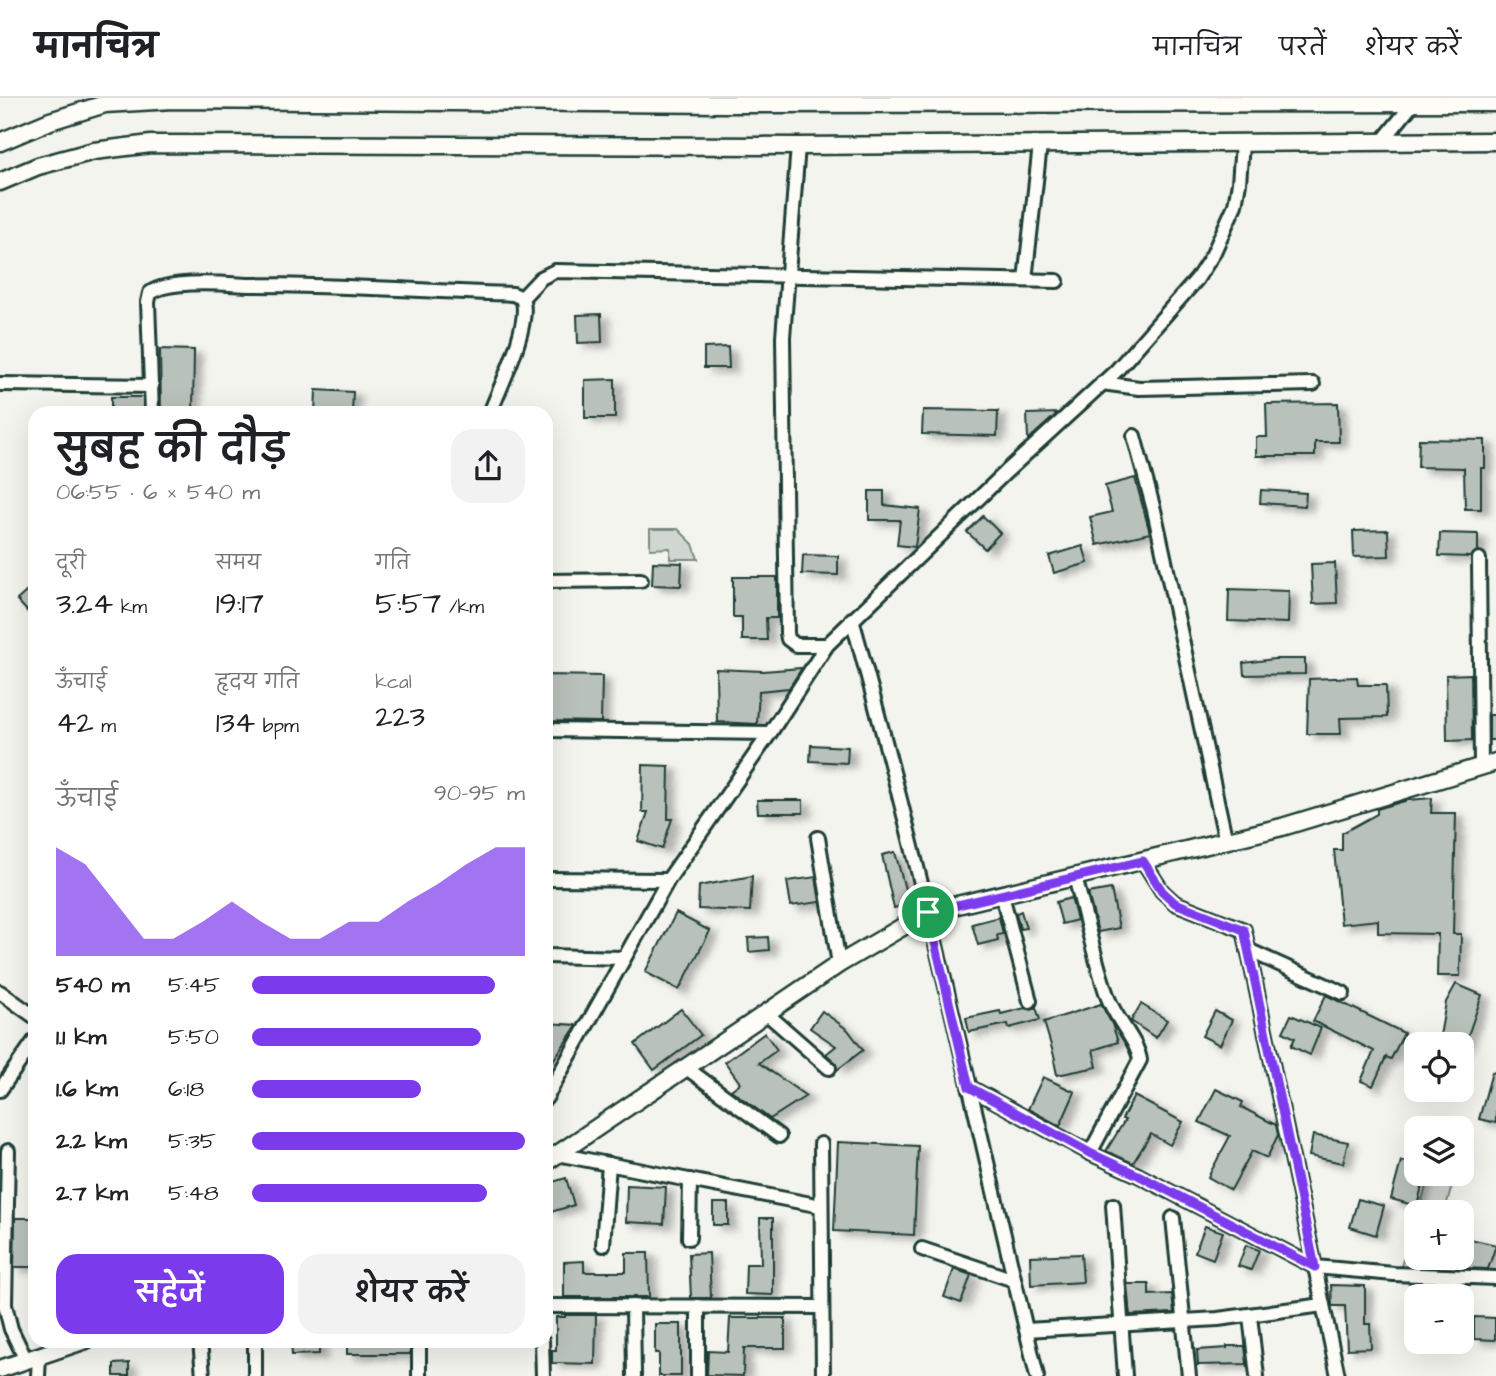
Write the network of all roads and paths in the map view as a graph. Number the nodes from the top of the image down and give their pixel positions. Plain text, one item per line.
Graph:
1 (725, 101) edge
2 (1415, 101) edge
3 (1496, 103) edge
4 (1496, 141) edge
5 (0, 142) edge
6 (1381, 143) junction
7 (1242, 144) junction
8 (1040, 145) junction
9 (798, 146) junction
10 (0, 182) edge
11 (788, 277) junction
12 (1025, 280) junction
13 (1056, 281) dead end
14 (522, 298) junction
15 (1102, 383) junction
16 (0, 384) edge
17 (1313, 384) dead end
18 (152, 386) junction
19 (152, 406) edge
20 (493, 406) edge
21 (1135, 436) dead end
22 (1479, 559) dead end
23 (641, 580) dead end
24 (553, 581) edge
25 (852, 619) junction
26 (827, 645) junction
27 (553, 730) edge
28 (770, 733) junction
29 (1489, 764) edge
30 (818, 838) dead end
31 (1226, 842) junction
32 (1143, 861) junction
33 (1075, 877) junction
34 (553, 879) edge
35 (668, 880) junction
36 (1002, 895) junction
37 (928, 912) junction
38 (1248, 950) junction
39 (553, 956) edge
40 (624, 958) junction
41 (839, 964) junction
42 (0, 992) edge
43 (1343, 993) dead end
44 (1030, 1001) dead end
45 (28, 1012) edge
46 (766, 1013) junction
47 (28, 1050) edge
48 (685, 1067) junction
49 (830, 1068) dead end
50 (553, 1076) edge
51 (969, 1087) junction
52 (0, 1089) edge
53 (779, 1136) dead end
54 (821, 1144) dead end
55 (8, 1151) dead end
56 (1090, 1153) junction
57 (553, 1157) edge
58 (553, 1158) edge
59 (609, 1164) junction
60 (690, 1180) junction
61 (1112, 1205) dead end
62 (821, 1206) junction
63 (1173, 1218) dead end
64 (689, 1238) dead end
65 (603, 1245) dead end
66 (922, 1249) dead end
67 (1315, 1267) junction
68 (1495, 1274) edge
69 (1014, 1280) junction
70 (1323, 1305) junction
71 (553, 1307) edge
72 (633, 1307) junction
73 (698, 1307) junction
74 (822, 1307) junction
75 (1250, 1316) junction
76 (1184, 1322) junction
77 (1120, 1324) junction
78 (1026, 1330) junction
79 (62, 1348) edge
80 (201, 1348) edge
81 (256, 1348) edge
82 (419, 1348) edge
83 (542, 1348) edge
84 (33, 1358) junction
85 (0, 1369) edge
86 (38, 1376) edge
87 (203, 1376) edge
88 (255, 1376) edge
89 (419, 1376) edge
90 (542, 1376) edge
91 (634, 1376) edge
92 (698, 1376) edge
93 (823, 1376) edge
94 (1037, 1376) edge
95 (1125, 1376) edge
96 (1189, 1376) edge
97 (1257, 1376) edge
98 (1338, 1376) edge

1 - 2 street
1 - 5 street
2 - 3 street
2 - 6 street
4 - 6 street
6 - 7 street
7 - 8 street
7 - 15 street
8 - 9 street
8 - 12 street
9 - 10 street
9 - 11 street
11 - 12 street
11 - 14 street
11 - 26 street
12 - 13 street
14 - 18 street
14 - 20 street
15 - 17 street
15 - 25 street
16 - 18 street
18 - 19 street
21 - 31 street
22 - 29 street
23 - 24 street
25 - 26 street
25 - 37 street
26 - 28 street
27 - 28 street
28 - 35 street
29 - 31 street
30 - 41 street
31 - 32 street
32 - 33 street
32 - 38 street
33 - 36 street
33 - 56 street
34 - 35 street
35 - 40 street
36 - 37 street
36 - 44 street
37 - 41 street
37 - 51 street
38 - 43 street
38 - 67 street
39 - 40 street
40 - 50 street
41 - 46 street
42 - 45 street
46 - 48 street
46 - 49 street
47 - 52 street
48 - 53 street
48 - 57 street
51 - 56 street
51 - 69 street
54 - 62 street
55 - 84 street
56 - 67 street
58 - 59 street
59 - 60 street
59 - 65 street
60 - 62 street
60 - 64 street
61 - 77 street
62 - 74 street
63 - 76 street
66 - 69 street
67 - 68 street
67 - 70 street
69 - 78 street
70 - 75 street
70 - 98 street
71 - 72 street
72 - 73 street
72 - 91 street
73 - 74 street
73 - 92 street
74 - 93 street
75 - 76 street
75 - 97 street
76 - 77 street
76 - 96 street
77 - 78 street
77 - 95 street
78 - 94 street
79 - 84 street
80 - 87 street
81 - 88 street
82 - 89 street
83 - 90 street
84 - 85 street
84 - 86 street

